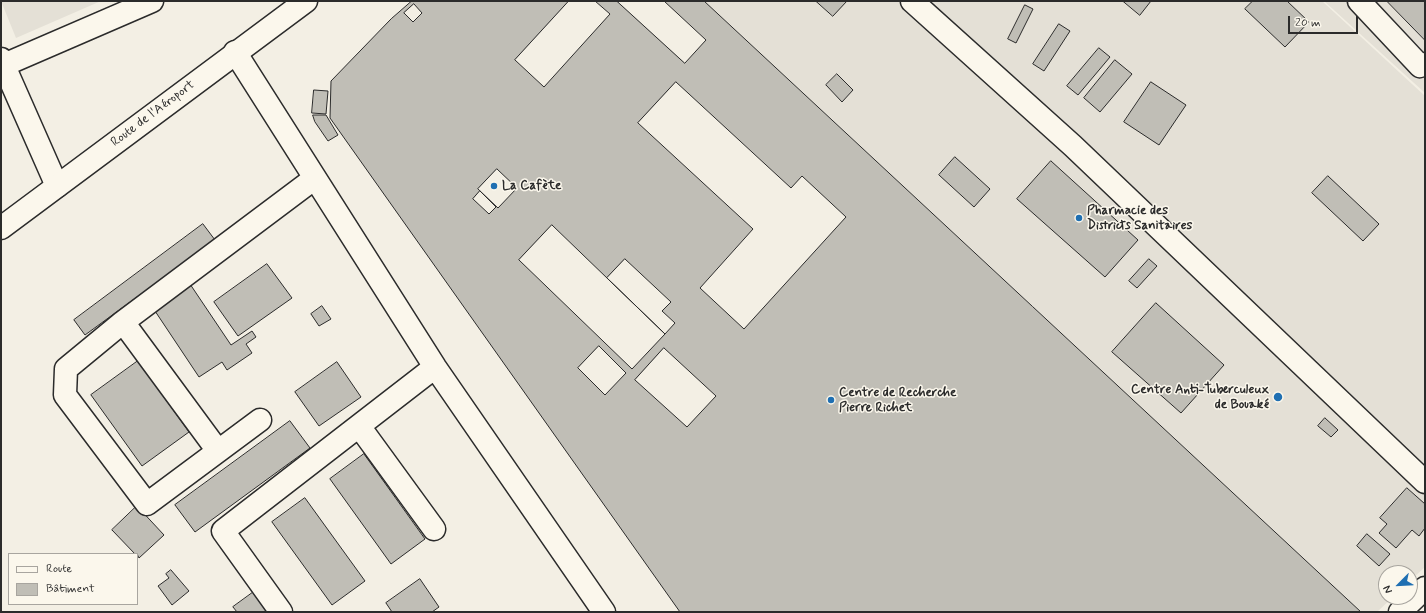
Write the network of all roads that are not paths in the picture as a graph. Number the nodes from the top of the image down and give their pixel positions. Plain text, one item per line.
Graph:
1 (152, 1) edge
2 (306, 1) edge
3 (912, 1) edge
4 (1359, 1) edge
5 (235, 52) junction
6 (2, 62) edge
7 (1425, 64) edge
8 (315, 178) junction
9 (57, 186) junction
10 (1, 228) edge
11 (123, 322) junction
12 (436, 367) junction
13 (260, 420) dead end
14 (359, 426) junction
15 (218, 451) junction
16 (1425, 482) edge
17 (434, 529) dead end
18 (1425, 588) edge
19 (281, 612) edge
20 (604, 612) edge
21 (1400, 612) edge

1 - 6 street
2 - 5 street, Route de l'Aéroport
3 - 16 street
4 - 7 street
5 - 8 street
5 - 9 street, Route de l'Aéroport
6 - 9 street
8 - 11 street
8 - 12 street
9 - 10 street, Route de l'Aéroport
11 - 15 street
11 - 15 street
12 - 14 street
12 - 20 street
13 - 15 street
14 - 17 street
14 - 19 street
18 - 21 street

